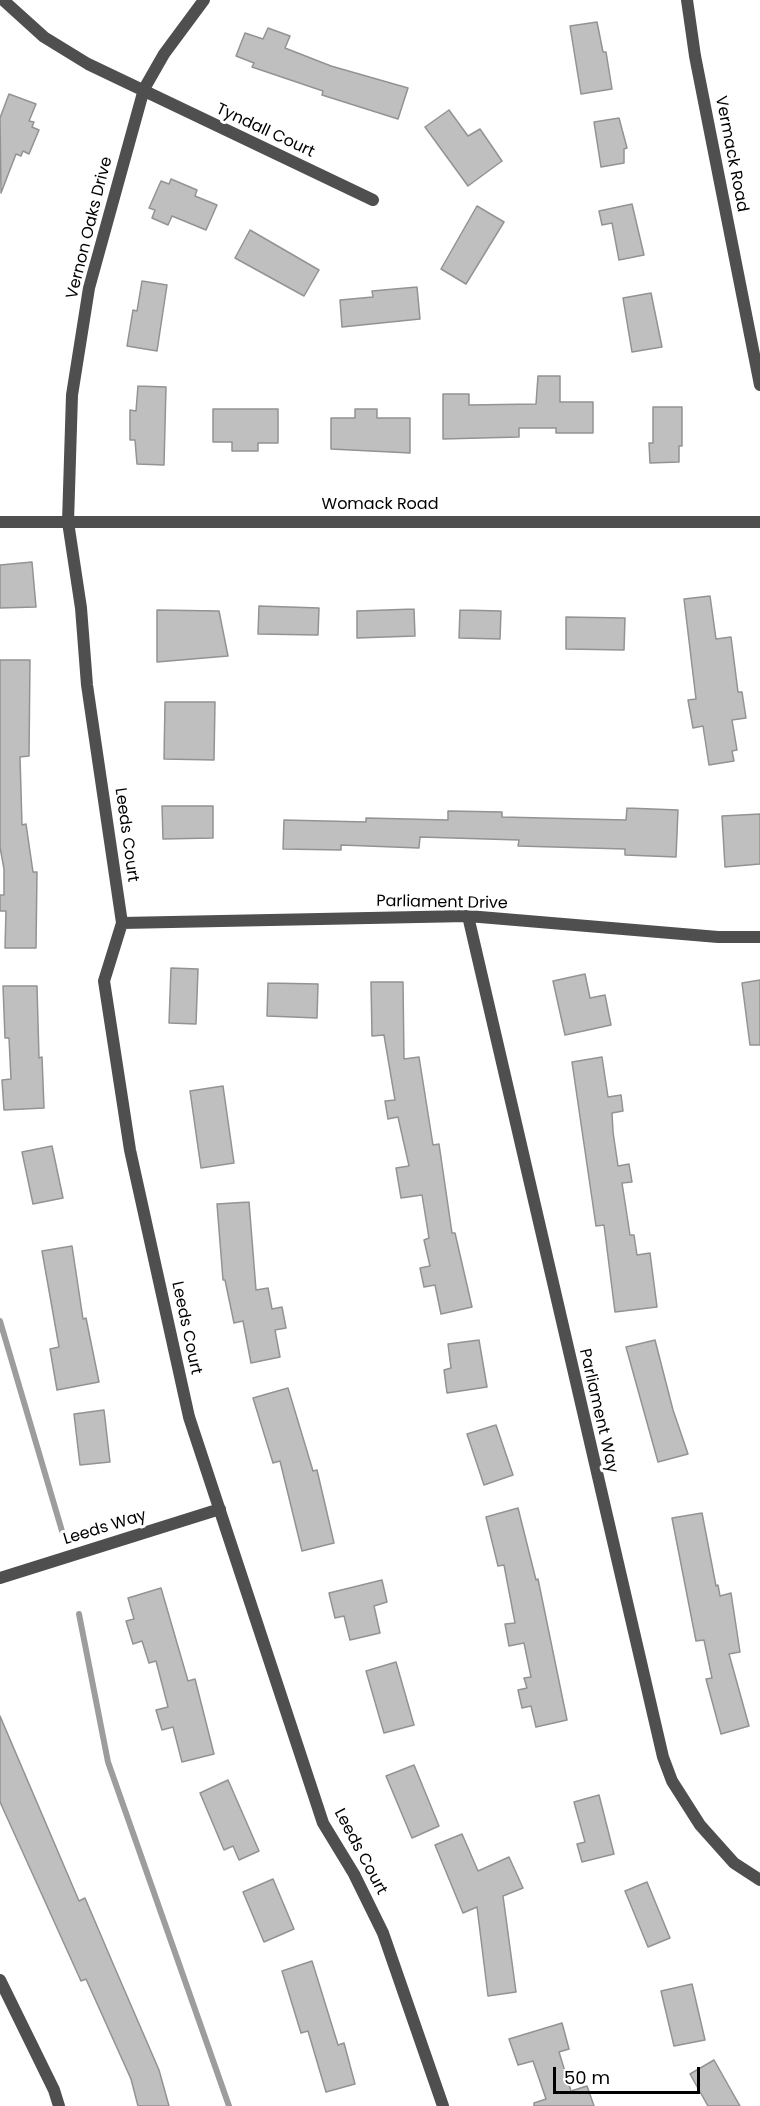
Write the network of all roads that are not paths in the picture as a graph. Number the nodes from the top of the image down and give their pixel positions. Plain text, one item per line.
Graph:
1 (3, 0) edge
2 (204, 0) edge
3 (687, 0) edge
4 (144, 89) junction
5 (373, 200) dead end
6 (760, 385) edge
7 (0, 522) edge
8 (68, 522) junction
9 (760, 522) edge
10 (468, 916) junction
11 (122, 924) junction
12 (760, 937) edge
13 (220, 1509) junction
14 (0, 1578) edge
15 (760, 1880) edge
16 (0, 1980) edge
17 (59, 2106) edge
18 (442, 2106) edge

1 - 4 street, Tyndall Court
2 - 4 street, Vernon Oaks Drive
3 - 6 street, Vermack Road
4 - 5 street, Tyndall Court
4 - 8 street, Vernon Oaks Drive
7 - 8 street, Womack Road
8 - 9 street, Womack Road
8 - 11 street, Leeds Court
10 - 11 street, Parliament Drive
10 - 12 street, Parliament Drive
10 - 15 street, Parliament Way
11 - 13 street, Leeds Court
13 - 14 street, Leeds Way
13 - 18 street, Leeds Court
16 - 17 street

